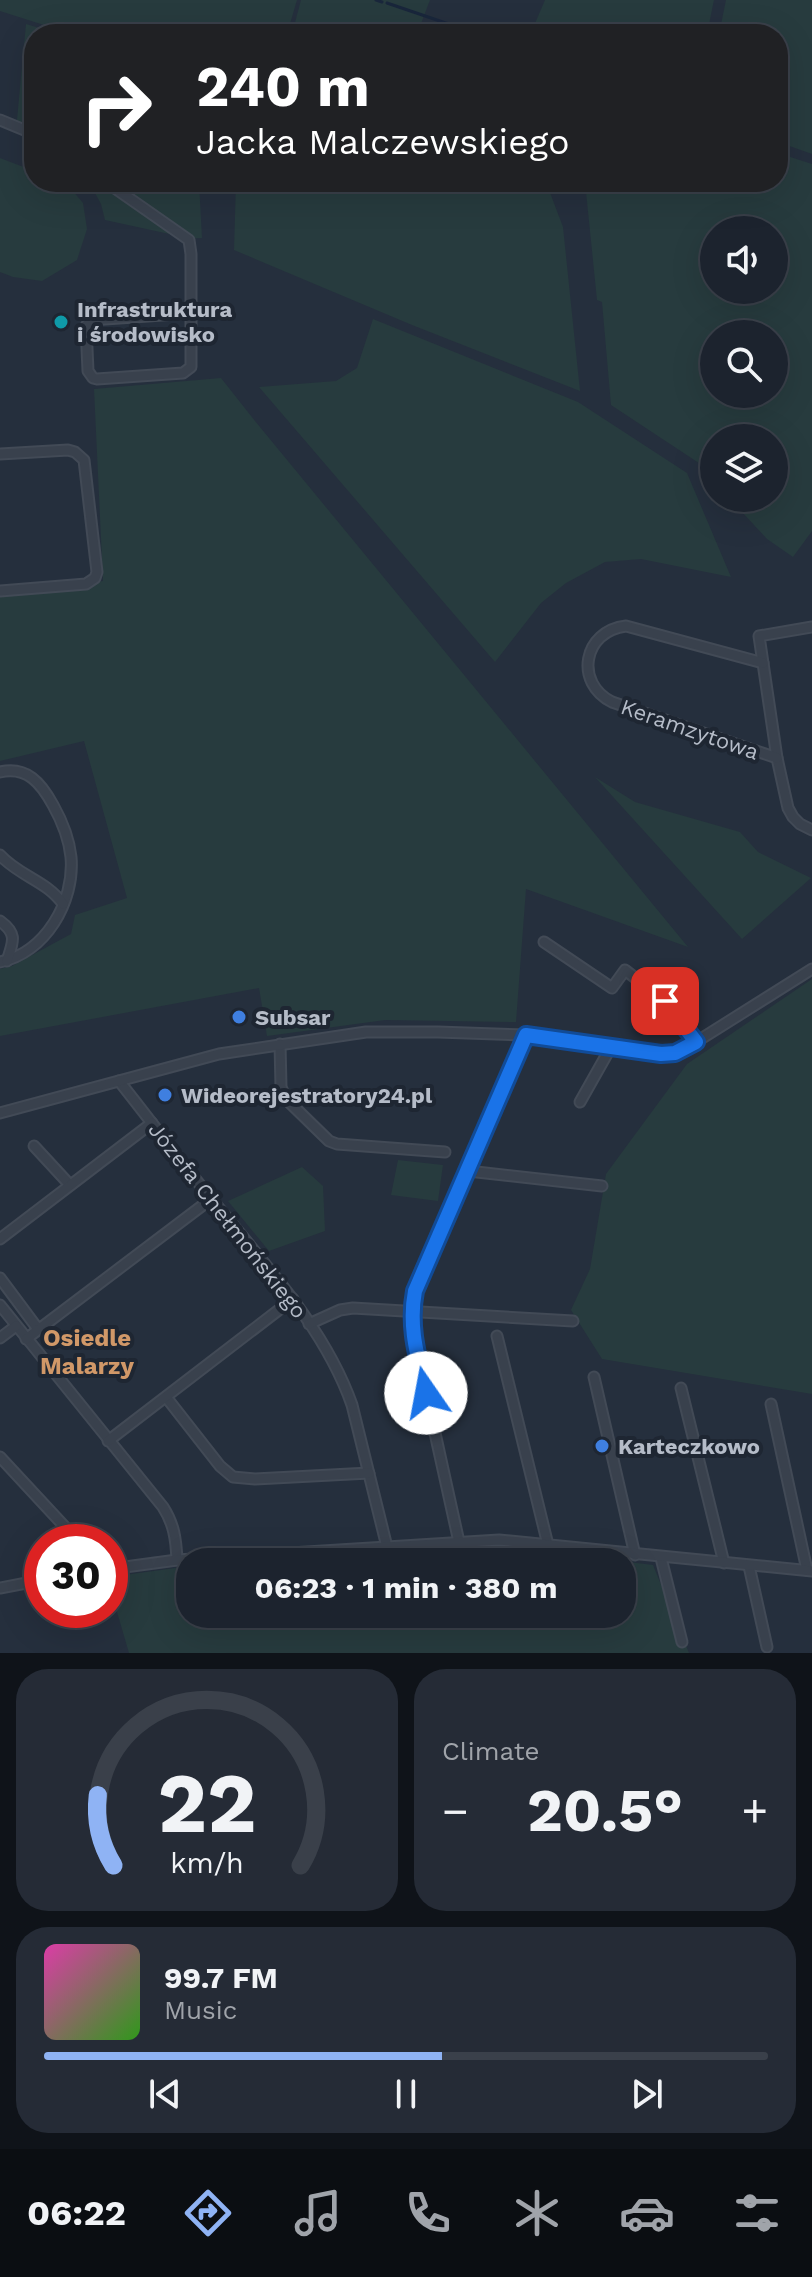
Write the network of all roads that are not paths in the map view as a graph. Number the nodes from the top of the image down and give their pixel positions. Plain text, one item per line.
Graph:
1 (0, 120) edge
2 (24, 130) edge
3 (120, 192) edge
4 (191, 313) junction
5 (0, 454) edge
6 (0, 591) edge
7 (812, 627) edge
8 (763, 663) junction
9 (777, 758) junction
10 (0, 772) edge
11 (812, 830) edge
12 (0, 855) edge
13 (63, 904) junction
14 (0, 921) edge
15 (544, 942) dead end
16 (3, 961) edge
17 (812, 969) edge
18 (526, 1035) junction
19 (696, 1042) junction
20 (280, 1044) junction
21 (611, 1047) junction
22 (119, 1081) junction
23 (580, 1102) dead end
24 (0, 1113) edge
25 (152, 1123) junction
26 (34, 1146) dead end
27 (445, 1152) dead end
28 (468, 1171) junction
29 (70, 1185) junction
30 (602, 1186) dead end
31 (211, 1199) junction
32 (0, 1239) edge
33 (0, 1278) edge
34 (293, 1299) junction
35 (0, 1305) edge
36 (411, 1311) junction
37 (573, 1321) dead end
38 (309, 1324) junction
39 (16, 1326) junction
40 (38, 1329) junction
41 (497, 1336) dead end
42 (0, 1338) edge
43 (26, 1339) junction
44 (594, 1377) dead end
45 (681, 1388) dead end
46 (166, 1397) junction
47 (771, 1404) dead end
48 (108, 1441) junction
49 (0, 1457) edge
50 (369, 1473) junction
51 (62, 1524) edge
52 (459, 1542) junction
53 (548, 1545) junction
54 (387, 1547) junction
55 (176, 1548) edge
56 (371, 1548) edge
57 (574, 1548) edge
58 (633, 1548) edge
59 (636, 1555) edge
60 (661, 1558) junction
61 (176, 1560) edge
62 (724, 1563) junction
63 (749, 1566) junction
64 (128, 1567) edge
65 (810, 1570) edge
66 (24, 1583) edge
67 (0, 1588) edge
68 (682, 1642) dead end
69 (767, 1647) dead end

1 - 2 street
3 - 4 street
4 - 4 street
5 - 6 street
7 - 8 street
8 - 9 street
8 - 9 street, Keramzytowa
9 - 11 street
10 - 13 street
12 - 13 street
13 - 16 street
14 - 16 street
15 - 19 street
17 - 19 street
18 - 20 street
18 - 21 street
18 - 28 street
19 - 21 street
20 - 22 street
20 - 27 street
21 - 23 street
22 - 24 street
22 - 25 street, Józefa Chełmońskiego
25 - 29 street
25 - 31 street, Józefa Chełmońskiego
26 - 29 street
28 - 30 street
28 - 36 street
29 - 32 street
31 - 34 street, Józefa Chełmońskiego
31 - 40 street
33 - 40 street
34 - 38 street, Józefa Chełmońskiego
34 - 46 street
35 - 39 street
36 - 37 street
36 - 38 street
36 - 52 street
38 - 50 street, Józefa Chełmońskiego
39 - 42 street
39 - 43 street
40 - 43 street
41 - 53 street
43 - 48 street
44 - 58 street
45 - 62 street
46 - 48 street
46 - 50 street
47 - 65 street
48 - 55 street
49 - 51 street
50 - 54 street, Józefa Chełmońskiego
52 - 53 street
52 - 54 street
53 - 57 street
54 - 56 street
59 - 60 street
60 - 62 street
60 - 68 street
61 - 64 street
62 - 63 street
63 - 65 street
63 - 69 street
66 - 67 street

